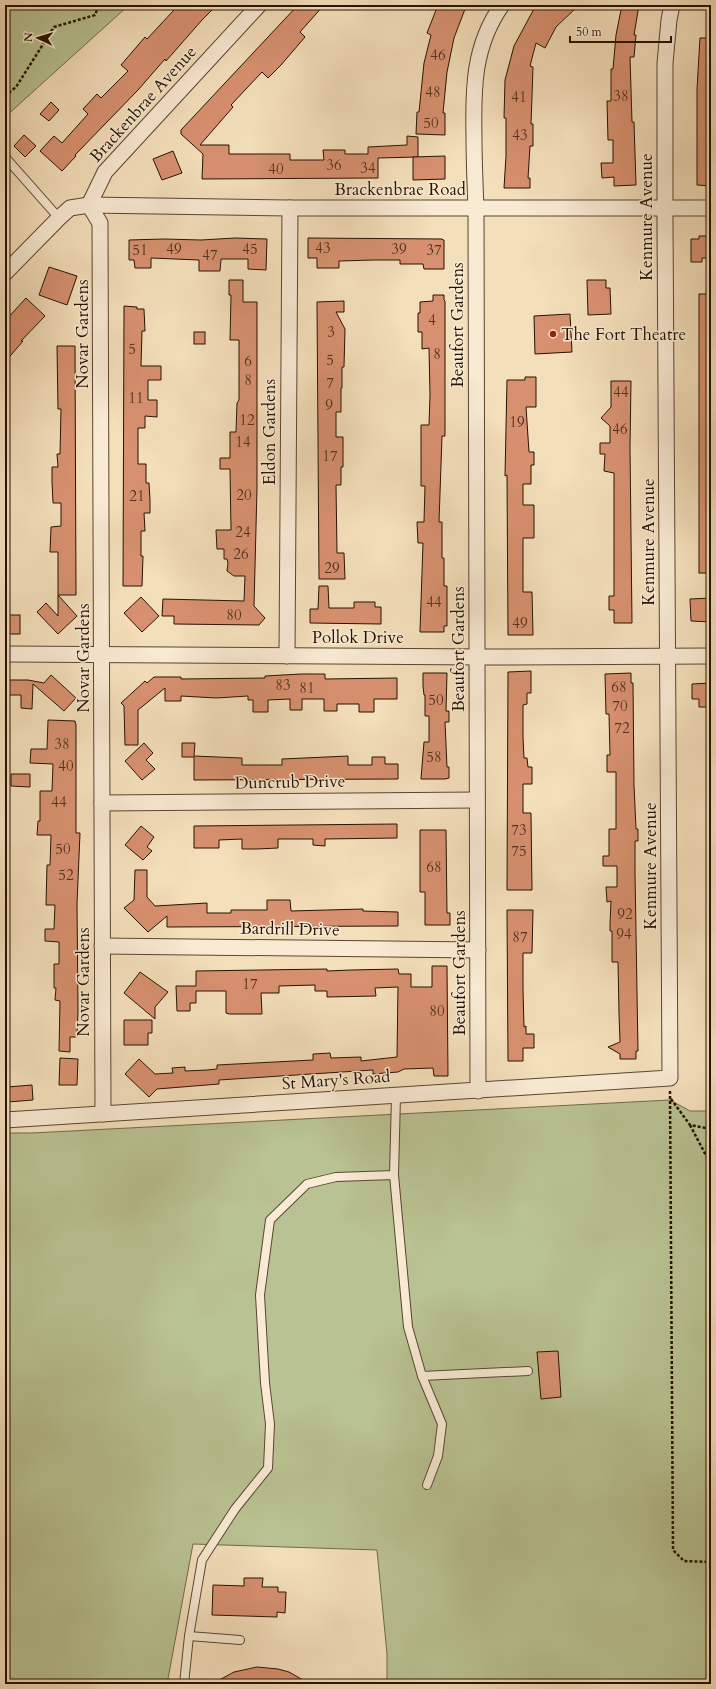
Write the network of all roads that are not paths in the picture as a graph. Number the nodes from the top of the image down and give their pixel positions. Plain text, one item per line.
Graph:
1 (259, 5) edge
2 (502, 5) edge
3 (672, 5) edge
4 (5, 157) edge
5 (89, 205) junction
6 (290, 208) junction
7 (476, 208) junction
8 (665, 208) junction
9 (711, 208) edge
10 (59, 218) junction
11 (5, 273) edge
12 (102, 653) junction
13 (5, 654) edge
14 (287, 656) junction
15 (711, 656) edge
16 (477, 657) junction
17 (668, 657) junction
18 (477, 800) junction
19 (102, 803) junction
20 (102, 946) junction
21 (478, 950) junction
22 (670, 1078) joint
23 (478, 1091) junction
24 (396, 1096) junction
25 (103, 1114) junction
26 (5, 1120) edge
27 (394, 1175) junction
28 (528, 1371) dead end
29 (422, 1376) junction
30 (427, 1485) dead end
31 (189, 1636) junction
32 (240, 1640) dead end
33 (184, 1684) edge

1 - 5 street, Brackenbrae Avenue
2 - 7 street, Beaufort Gardens
3 - 8 street, Kenmure Avenue
4 - 10 lane
5 - 6 street, Brackenbrae Road
5 - 10 street
5 - 12 street, Novar Gardens
6 - 7 street, Brackenbrae Road
6 - 14 street, Eldon Gardens
7 - 8 street, Brackenbrae Road
7 - 16 street, Beaufort Gardens
8 - 9 street, Brackenbrae Road
8 - 17 street, Kenmure Avenue
10 - 11 street
12 - 13 street, Pollok Drive
12 - 14 street, Pollok Drive
12 - 19 street, Novar Gardens
14 - 16 street, Pollok Drive
15 - 17 street, Pollok Drive
16 - 17 street, Pollok Drive
16 - 18 street, Beaufort Gardens
17 - 22 street, Kenmure Avenue
18 - 19 street, Duncrub Drive
18 - 21 street, Beaufort Gardens
19 - 20 street, Novar Gardens
20 - 21 street, Bardrill Drive
20 - 25 street, Novar Gardens
21 - 23 street, Beaufort Gardens
22 - 23 street, St Mary's Road
23 - 24 street, St Mary's Road
24 - 25 street, St Mary's Road
24 - 27 lane
25 - 26 street, St Mary's Road
27 - 29 lane
27 - 31 lane
28 - 29 lane
29 - 30 lane
31 - 32 lane
31 - 33 lane

